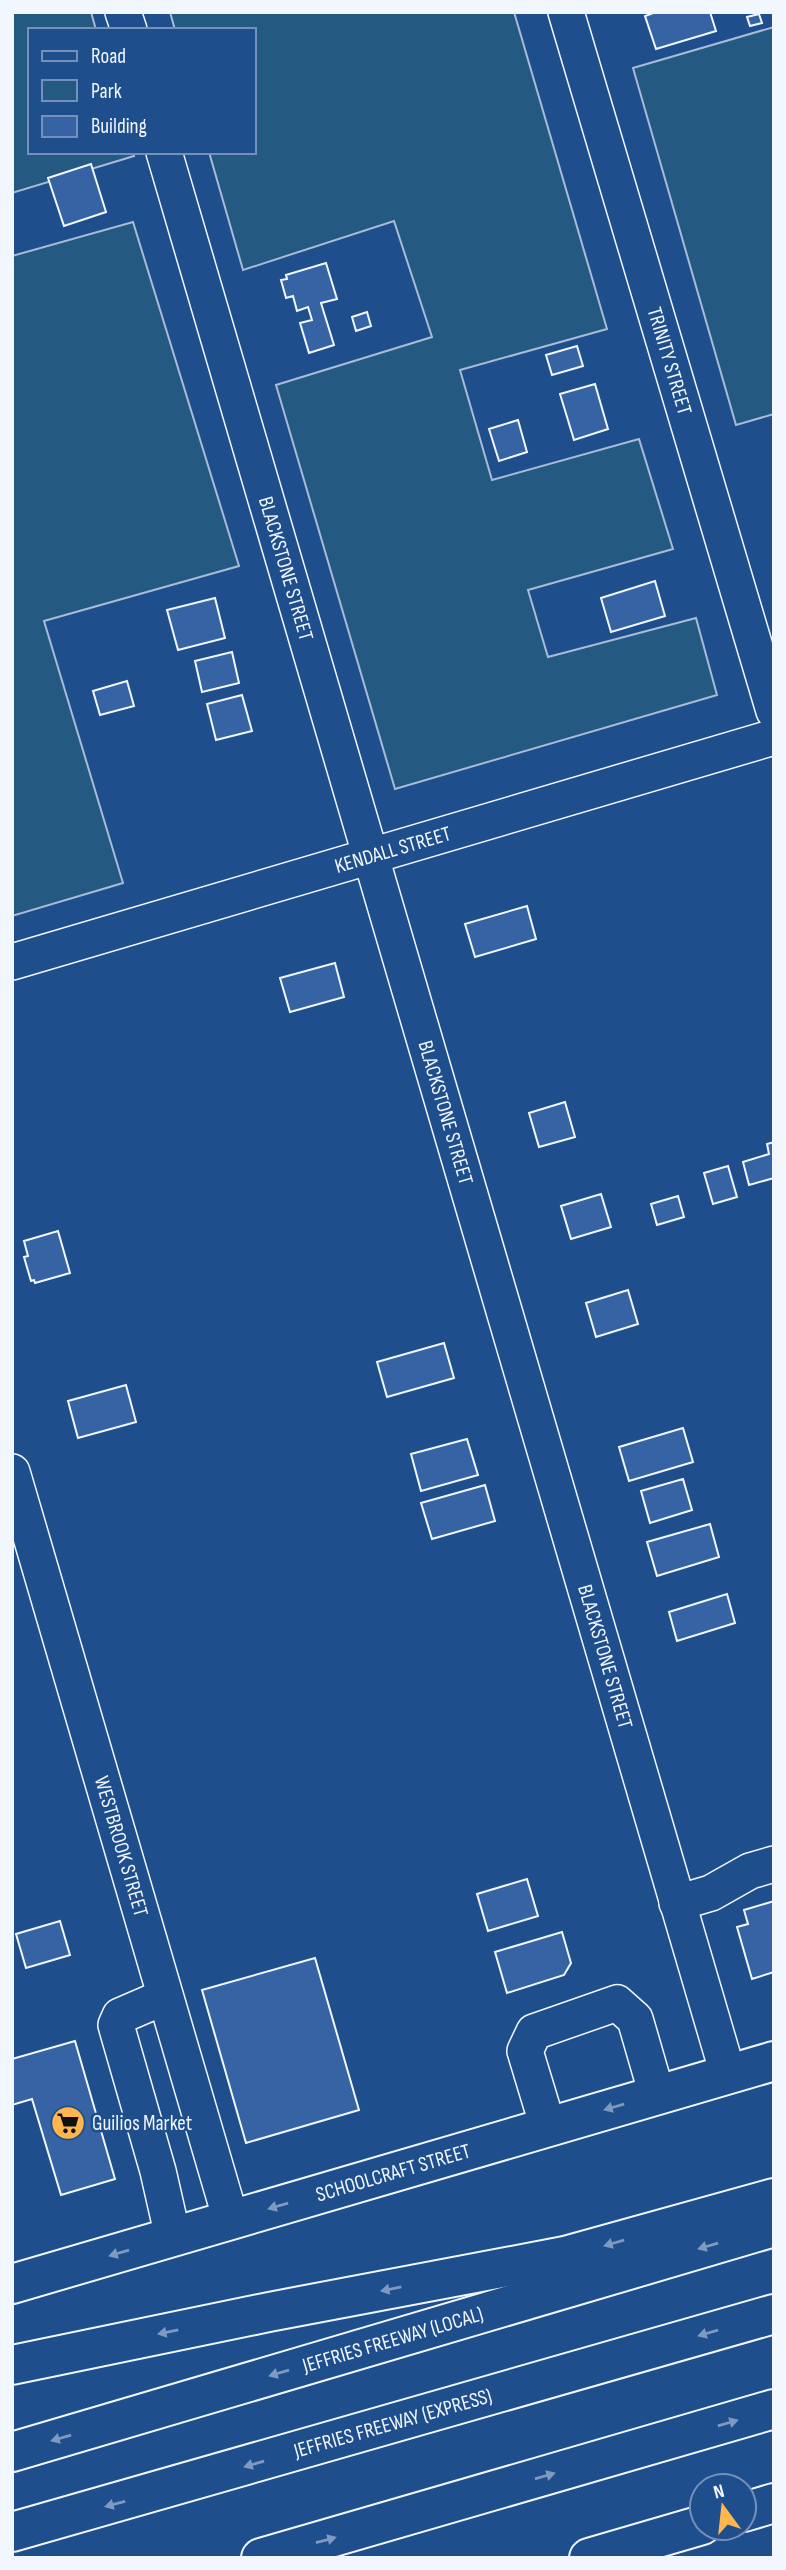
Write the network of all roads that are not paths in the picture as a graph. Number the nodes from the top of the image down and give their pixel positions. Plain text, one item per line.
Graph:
1 (566, 12) edge
2 (165, 154) edge
3 (774, 711) edge
4 (774, 737) edge
5 (370, 857) junction
6 (12, 962) edge
7 (12, 1472) edge
8 (774, 1864) edge
9 (677, 1903) junction
10 (164, 1997) junction
11 (774, 2061) edge
12 (728, 2074) junction
13 (657, 2095) junction
14 (548, 2127) junction
15 (774, 2198) edge
16 (231, 2220) junction
17 (774, 2227) edge
18 (173, 2237) junction
19 (12, 2284) edge
20 (774, 2314) edge
21 (12, 2365) edge
22 (774, 2409) edge
23 (12, 2452) edge
24 (688, 2528) edge
25 (688, 2529) edge
26 (12, 2532) edge
27 (261, 2558) edge
28 (589, 2558) edge
29 (615, 2558) edge

1 - 3 street, TRINITY STREET
2 - 5 street, BLACKSTONE STREET
4 - 5 street, KENDALL STREET
5 - 6 street, KENDALL STREET
5 - 9 street, BLACKSTONE STREET
7 - 10 street, WESTBROOK STREET
8 - 9 street
9 - 12 street, BLACKSTONE STREET
10 - 16 street, WESTBROOK STREET
10 - 18 street
11 - 12 main road, SCHOOLCRAFT STREET
12 - 13 main road, SCHOOLCRAFT STREET
13 -> 14 main road, SCHOOLCRAFT STREET
13 - 14 street
14 -> 16 main road, SCHOOLCRAFT STREET
15 -> 21 main road
16 - 18 main road, SCHOOLCRAFT STREET
17 -> 23 main road, JEFFRIES FREEWAY (LOCAL)
18 -> 19 main road, SCHOOLCRAFT STREET
20 -> 26 main road, JEFFRIES FREEWAY (EXPRESS)
27 -> 22 main road
24 - 28 main road
25 - 29 main road

